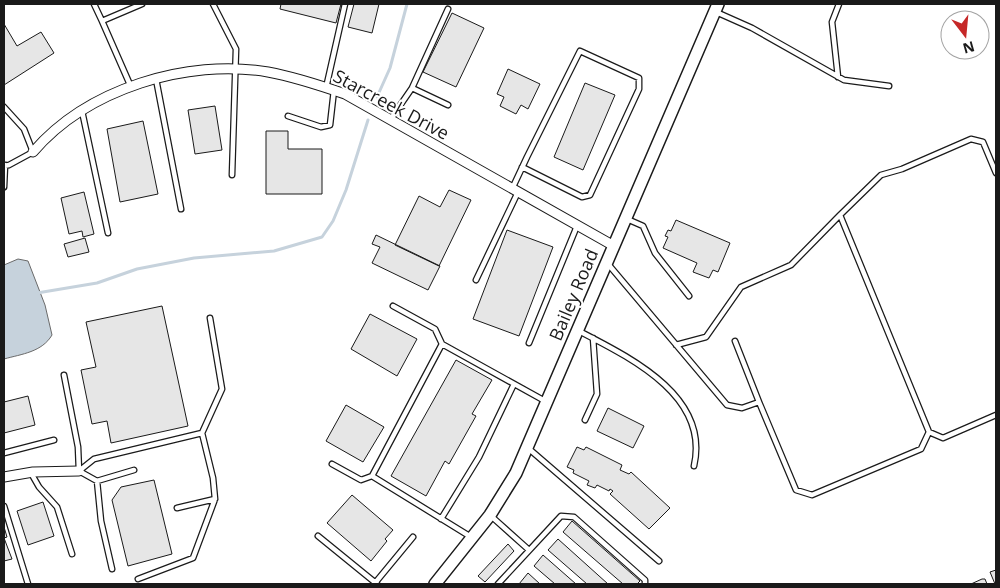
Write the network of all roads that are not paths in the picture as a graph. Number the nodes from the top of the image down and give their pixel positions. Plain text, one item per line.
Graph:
1 (94, 4) edge
2 (142, 4) edge
3 (213, 4) edge
4 (345, 4) edge
5 (839, 4) edge
6 (717, 7) edge
7 (448, 8) dead end
8 (102, 21) junction
9 (236, 70) junction
10 (838, 77) junction
11 (156, 79) junction
12 (889, 86) dead end
13 (131, 87) junction
14 (412, 88) junction
15 (330, 89) junction
16 (448, 105) dead end
17 (4, 107) edge
18 (82, 111) junction
19 (288, 116) dead end
20 (390, 120) junction
21 (33, 152) junction
22 (4, 166) edge
23 (522, 167) junction
24 (996, 173) edge
25 (232, 176) dead end
26 (4, 186) edge
27 (515, 190) junction
28 (181, 209) dead end
29 (840, 215) junction
30 (627, 219) junction
31 (577, 226) junction
32 (108, 233) dead end
33 (614, 246) junction
34 (607, 263) junction
35 (476, 280) dead end
36 (689, 296) dead end
37 (393, 306) dead end
38 (210, 318) dead end
39 (578, 330) junction
40 (593, 338) junction
41 (734, 341) dead end
42 (529, 343) dead end
43 (442, 344) junction
44 (676, 345) junction
45 (64, 375) dead end
46 (514, 384) junction
47 (548, 402) junction
48 (759, 402) junction
49 (996, 415) edge
50 (585, 420) dead end
51 (929, 432) junction
52 (202, 433) junction
53 (54, 440) dead end
54 (528, 448) junction
55 (4, 453) edge
56 (332, 464) dead end
57 (694, 466) dead end
58 (134, 470) dead end
59 (79, 471) junction
60 (31, 473) junction
61 (372, 476) junction
62 (4, 477) edge
63 (96, 481) junction
64 (215, 499) junction
65 (4, 508) edge
66 (177, 508) dead end
67 (490, 515) junction
68 (441, 519) junction
69 (318, 536) dead end
70 (413, 537) dead end
71 (472, 538) junction
72 (529, 550) junction
73 (72, 554) dead end
74 (659, 561) dead end
75 (112, 569) dead end
76 (138, 579) dead end
77 (376, 583) edge
78 (28, 584) edge
79 (435, 584) edge
80 (498, 584) edge
81 (645, 584) edge

1 - 8 lane
2 - 8 lane
3 - 9 lane
4 - 15 lane
5 - 10 lane
6 - 10 lane
6 - 30 street, Bailey Road
7 - 14 lane
8 - 13 lane
9 - 11 street, Starcreek Drive
9 - 15 street, Starcreek Drive
9 - 25 lane
10 - 12 lane
11 - 13 street, Starcreek Drive
11 - 28 lane
13 - 18 street, Starcreek Drive
14 - 16 lane
14 - 20 lane
15 - 19 lane
15 - 20 street, Starcreek Drive
17 - 21 lane
18 - 21 street, Starcreek Drive
18 - 32 lane
20 - 27 street, Starcreek Drive
21 - 22 lane
22 - 26 lane
23 - 23 lane
23 - 27 lane
24 - 29 lane
27 - 31 street, Starcreek Drive
27 - 35 lane
29 - 44 lane
29 - 51 lane
30 - 33 street, Bailey Road
30 - 36 lane
31 - 33 street, Starcreek Drive
31 - 42 lane
33 - 34 street, Bailey Road
34 - 39 street, Bailey Road
34 - 44 lane
37 - 43 lane
38 - 52 lane
39 - 40 lane
39 - 47 street, Bailey Road
40 - 50 lane
40 - 57 lane
41 - 48 lane
43 - 46 lane
43 - 61 lane
44 - 48 lane
45 - 59 lane
46 - 47 lane
46 - 68 lane
47 - 54 street, Bailey Road
48 - 51 lane
49 - 51 lane
52 - 59 lane
52 - 64 lane
53 - 55 lane
54 - 67 street, Bailey Road
54 - 74 lane
56 - 61 lane
58 - 63 lane
59 - 60 street
59 - 63 lane
60 - 62 street
60 - 73 lane
61 - 68 lane
63 - 75 lane
64 - 66 lane
64 - 76 lane
65 - 78 lane
67 - 71 street, Bailey Road
67 - 72 lane
68 - 71 lane
69 - 77 lane
70 - 77 lane
71 - 79 street, Bailey Road
72 - 80 lane
72 - 81 lane

